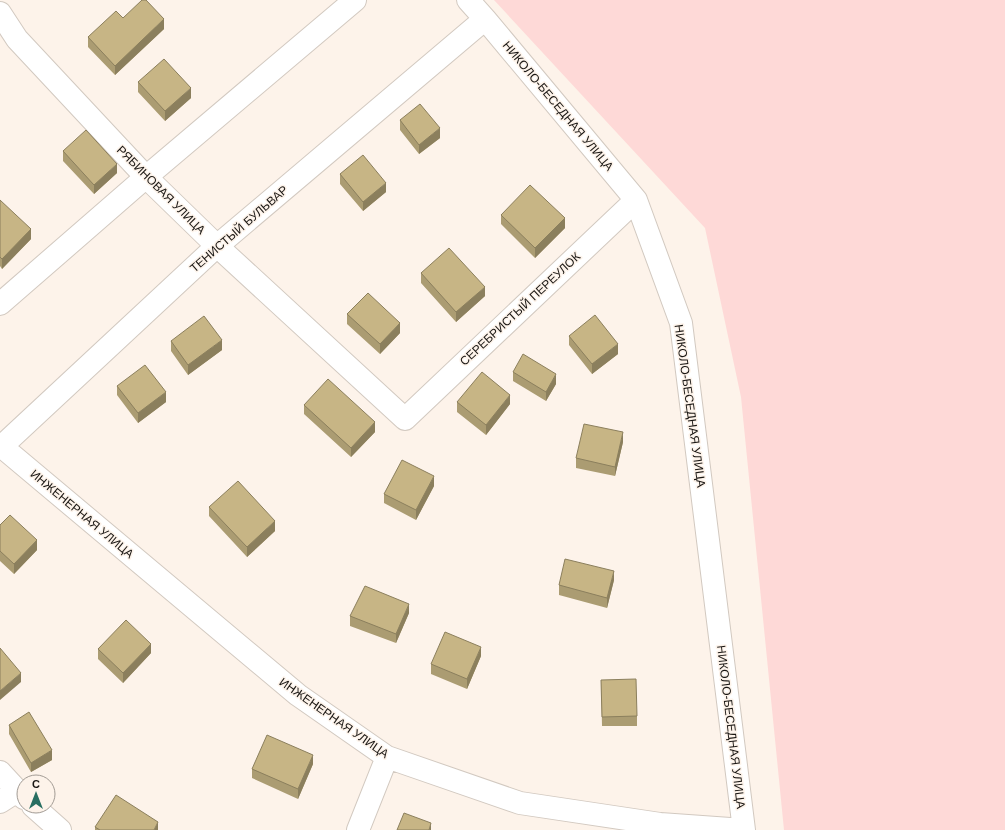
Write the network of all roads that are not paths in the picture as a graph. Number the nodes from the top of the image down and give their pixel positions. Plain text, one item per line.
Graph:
1 (355, 0) edge
2 (468, 0) edge
3 (0, 13) edge
4 (485, 19) junction
5 (146, 177) junction
6 (636, 200) junction
7 (217, 246) junction
8 (0, 304) edge
9 (405, 419) joint
10 (0, 446) edge
11 (387, 757) junction
12 (0, 772) edge
13 (14, 797) edge
14 (42, 814) edge
15 (60, 830) edge
16 (358, 830) edge
17 (744, 830) edge

1 - 5 street
2 - 4 street, НИКОЛО-БЕСЕДНАЯ УЛИЦА
3 - 5 street, РЯБИНОВАЯ УЛИЦА
4 - 6 street, НИКОЛО-БЕСЕДНАЯ УЛИЦА
4 - 7 street, ТЕНИСТЫЙ БУЛЬВАР
5 - 7 street, РЯБИНОВАЯ УЛИЦА
5 - 8 street
6 - 9 street, СЕРЕБРИСТЫЙ ПЕРЕУЛОК
6 - 17 street, НИКОЛО-БЕСЕДНАЯ УЛИЦА
7 - 9 street, РЯБИНОВАЯ УЛИЦА
7 - 10 street, ТЕНИСТЫЙ БУЛЬВАР
10 - 11 street, ИНЖЕНЕРНАЯ УЛИЦА
11 - 16 street
11 - 17 street, ИНЖЕНЕРНАЯ УЛИЦА
12 - 13 street
14 - 15 street

